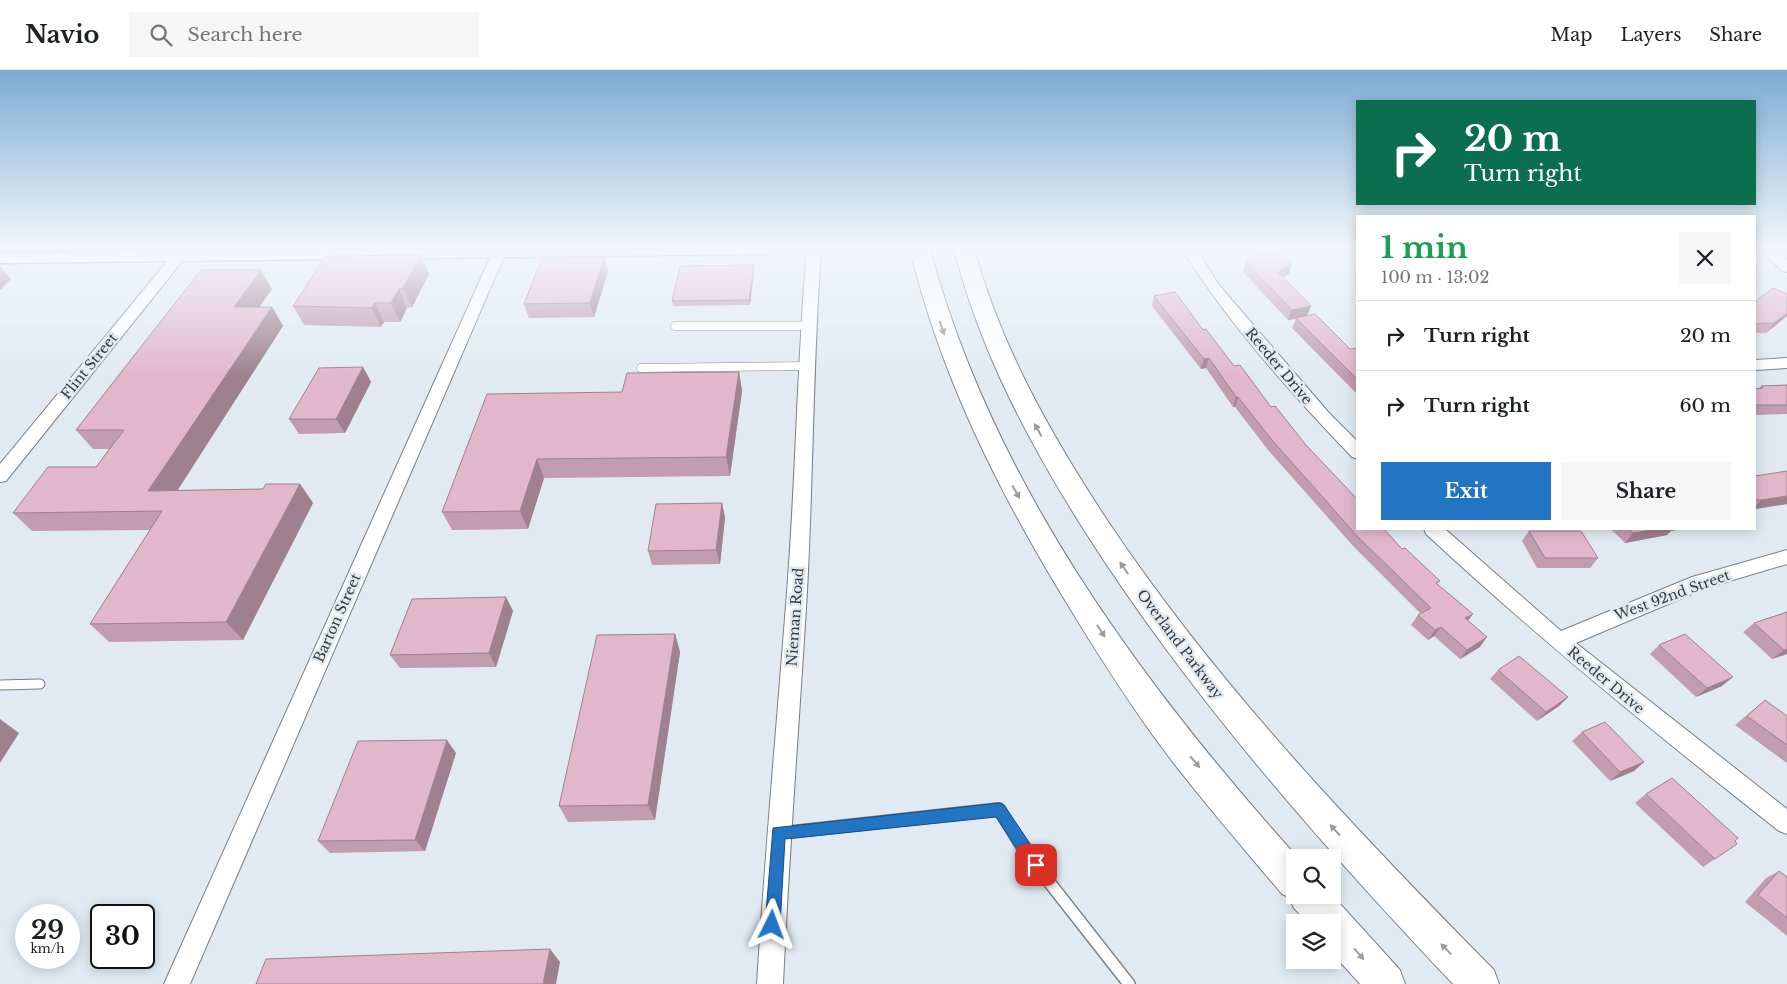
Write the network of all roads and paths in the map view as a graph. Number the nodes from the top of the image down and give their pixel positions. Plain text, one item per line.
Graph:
1 (150, 292) edge
2 (481, 292) edge
3 (811, 292) edge
4 (930, 292) edge
5 (979, 292) edge
6 (1218, 292) edge
7 (674, 326) dead end
8 (808, 326) junction
9 (1787, 363) edge
10 (1756, 365) edge
11 (807, 366) junction
12 (641, 368) dead end
13 (1349, 434) edge
14 (1356, 449) edge
15 (0, 476) edge
16 (1434, 530) edge
17 (1787, 558) edge
18 (1559, 641) junction
19 (40, 684) dead end
20 (0, 685) edge
21 (1787, 822) edge
22 (778, 833) junction
23 (1286, 870) edge
24 (1315, 904) edge
25 (1324, 914) edge
26 (1341, 933) edge
27 (177, 984) edge
28 (770, 984) edge
29 (1129, 984) edge
30 (1386, 984) edge
31 (1480, 984) edge

1 - 15 street, Flint Street
2 - 27 street, Barton Street
3 - 8 street, Nieman Road
4 -> 23 highway
31 -> 5 highway, Overland Parkway
6 - 13 street, Reeder Drive
7 - 8 lane
8 - 11 street, Nieman Road
9 - 10 street
11 - 12 lane
11 - 22 street, Nieman Road
13 - 14 street, Reeder Drive
16 - 18 street, Reeder Drive
17 - 18 street, West 92nd Street
18 - 21 street, Reeder Drive
19 - 20 lane
22 - 28 street, Nieman Road
22 - 29 lane
24 - 25 highway
26 -> 30 highway

